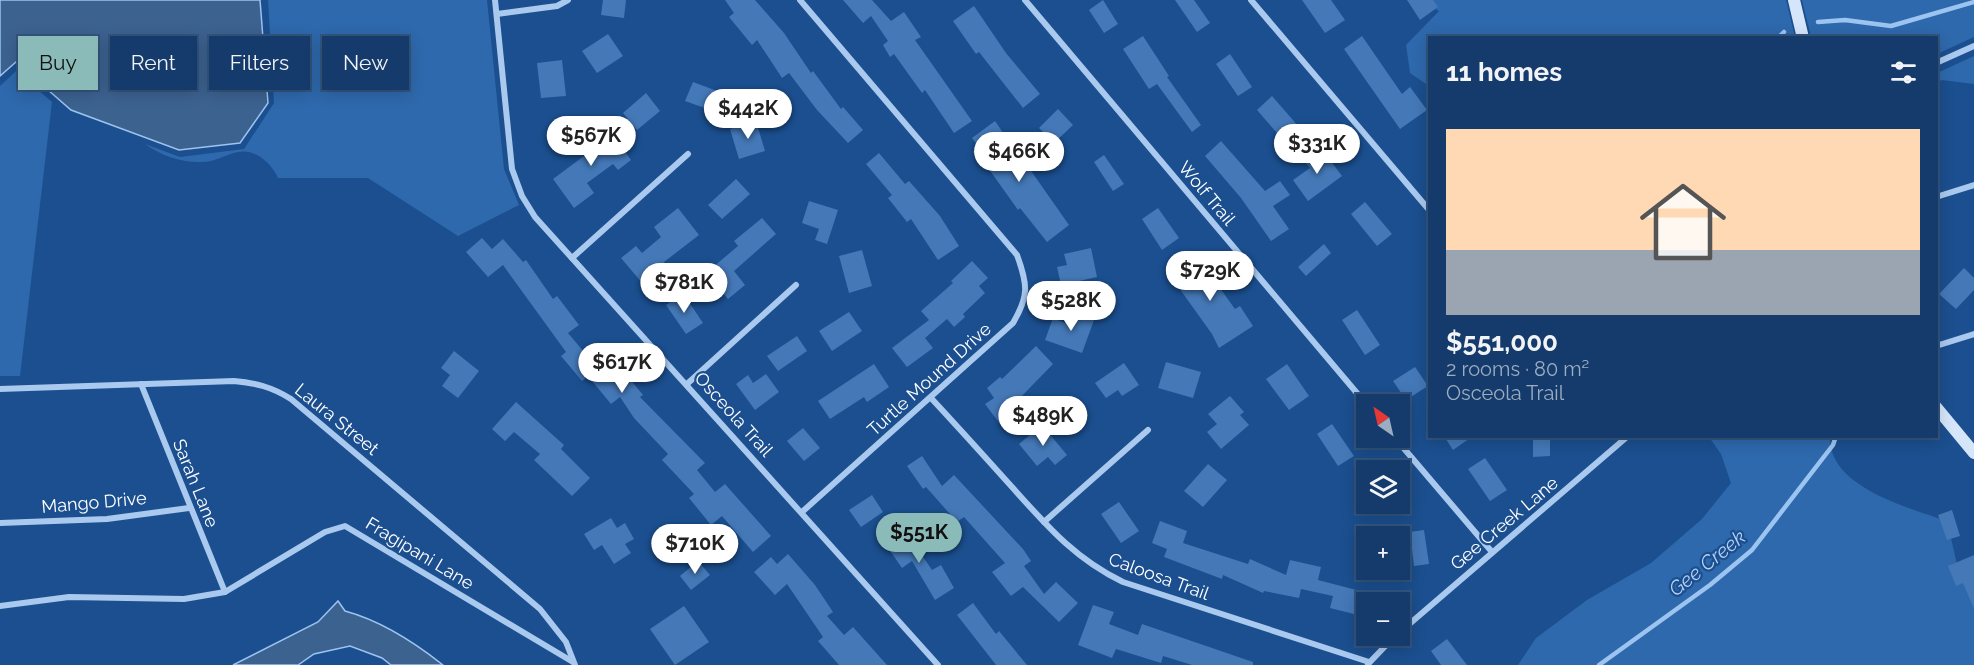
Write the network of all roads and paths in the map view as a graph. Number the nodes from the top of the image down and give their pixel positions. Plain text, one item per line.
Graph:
1 (495, 0) edge
2 (568, 0) edge
3 (800, 0) edge
4 (1025, 0) edge
5 (1251, 0) edge
6 (1794, 0) edge
7 (497, 14) junction
8 (1803, 36) edge
9 (1974, 46) edge
10 (1938, 62) edge
11 (688, 154) dead end
12 (1974, 185) edge
13 (1938, 196) edge
14 (1428, 209) edge
15 (572, 258) junction
16 (796, 285) dead end
17 (1974, 334) edge
18 (1938, 345) edge
19 (141, 384) junction
20 (687, 384) junction
21 (0, 389) edge
22 (1358, 394) edge
23 (931, 398) junction
24 (1938, 408) edge
25 (1148, 430) dead end
26 (1624, 438) edge
27 (1404, 448) edge
28 (1974, 453) edge
29 (189, 508) junction
30 (802, 512) junction
31 (1044, 522) junction
32 (0, 523) edge
33 (1492, 552) junction
34 (225, 592) junction
35 (0, 606) edge
36 (1410, 623) edge
37 (1386, 646) edge
38 (575, 664) edge
39 (1369, 664) edge
40 (938, 665) edge

1 - 7 street, Osceola Trail
2 - 7 street
3 - 23 street, Turtle Mound Drive
4 - 22 street, Wolf Trail
5 - 14 street
6 - 8 street
7 - 15 street, Osceola Trail
9 - 10 street
11 - 15 street
12 - 13 street
15 - 20 street, Osceola Trail
16 - 20 street
17 - 18 street
19 - 21 street, Laura Street
19 - 29 street, Sarah Lane
19 - 38 street, Laura Street
20 - 30 street, Osceola Trail
23 - 30 street, Turtle Mound Drive
23 - 31 street, Caloosa Trail
24 - 28 street
25 - 31 street
26 - 33 street, Gee Creek Lane
27 - 33 street
29 - 32 street, Mango Drive
29 - 34 street, Sarah Lane
30 - 40 street, Osceola Trail
31 - 39 street, Caloosa Trail
33 - 36 street, Gee Creek Lane
34 - 35 street, Fragipani Lane
34 - 38 street, Fragipani Lane
37 - 39 street

